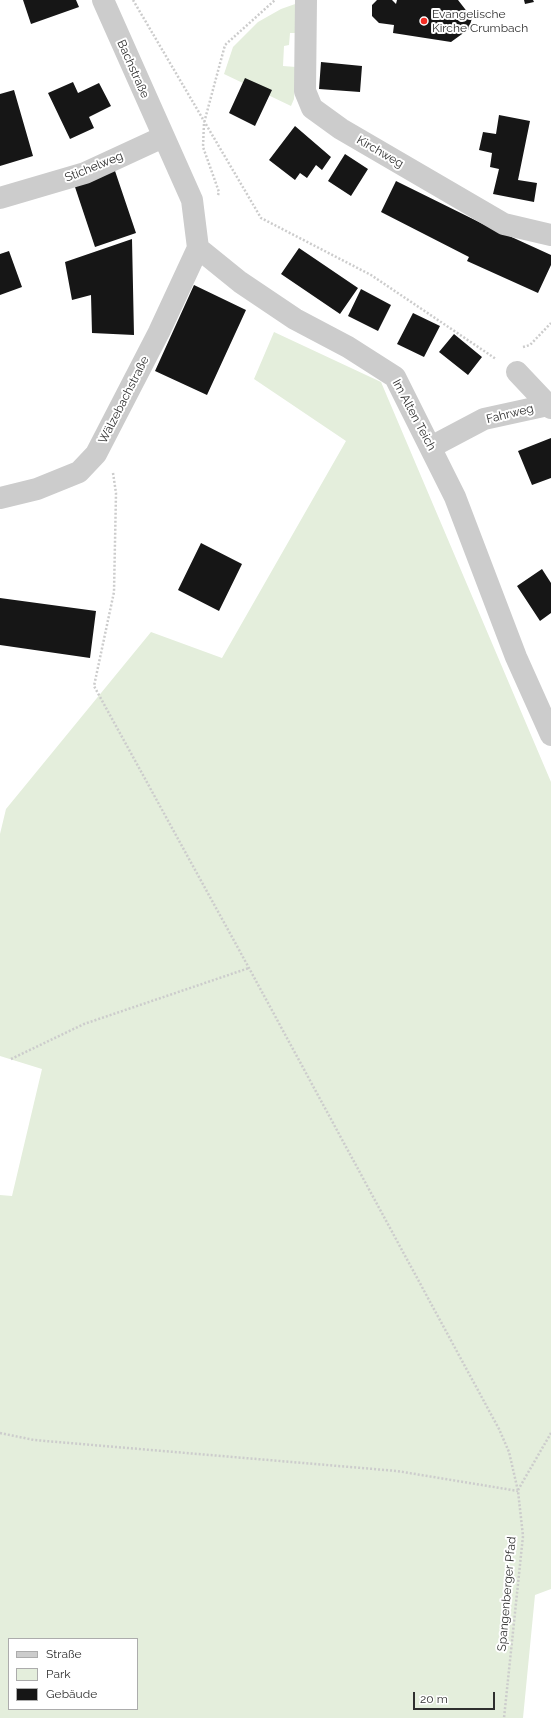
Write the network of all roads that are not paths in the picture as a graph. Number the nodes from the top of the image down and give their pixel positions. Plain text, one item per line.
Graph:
1 (102, 0) edge
2 (306, 0) edge
3 (163, 137) junction
4 (0, 198) edge
5 (551, 235) edge
6 (198, 248) junction
7 (517, 372) road end
8 (549, 406) edge
9 (431, 447) junction
10 (0, 498) edge
11 (551, 735) edge

1 - 3 street, Bachstraße
2 - 5 street, Kirchweg
3 - 4 street, Stichelweg
3 - 6 street
6 - 9 street, Im Alten Teich
6 - 10 street, Wälzebachstraße
7 - 8 street, Fahrweg
8 - 9 street, Fahrweg
9 - 11 street, Im Alten Teich

